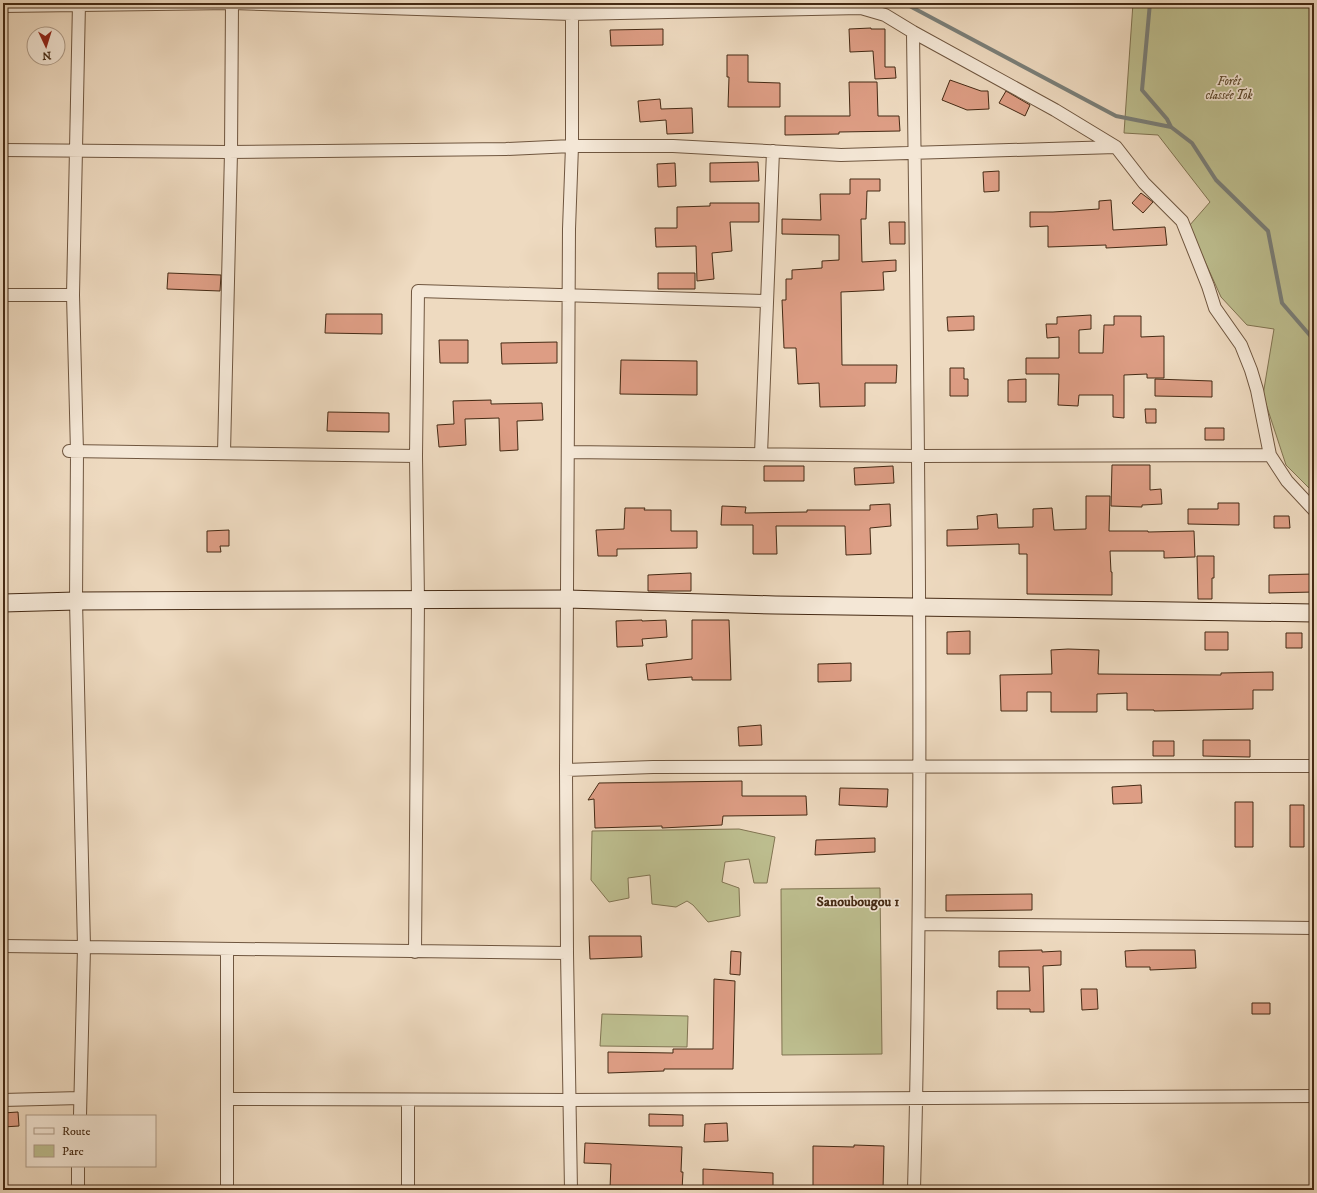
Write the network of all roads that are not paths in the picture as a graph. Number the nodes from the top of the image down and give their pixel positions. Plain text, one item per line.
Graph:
1 (232, 3) edge
2 (79, 4) edge
3 (9, 5) edge
4 (572, 8) edge
5 (913, 32) junction
6 (572, 146) junction
7 (1116, 147) junction
8 (3, 150) edge
9 (76, 151) junction
10 (773, 151) junction
11 (231, 152) junction
12 (915, 154) junction
13 (3, 295) edge
14 (73, 295) junction
15 (569, 296) junction
16 (767, 301) junction
17 (73, 452) junction
18 (568, 452) junction
19 (224, 453) junction
20 (761, 454) junction
21 (1270, 455) junction
22 (416, 456) junction
23 (918, 456) junction
24 (1314, 510) edge
25 (567, 599) junction
26 (418, 600) junction
27 (76, 601) junction
28 (3, 603) edge
29 (920, 607) junction
30 (1314, 613) edge
31 (1314, 766) edge
32 (918, 768) junction
33 (566, 770) junction
34 (919, 924) junction
35 (1314, 928) edge
36 (3, 946) edge
37 (84, 947) junction
38 (227, 949) junction
39 (415, 952) junction
40 (567, 954) junction
41 (1314, 1096) edge
42 (916, 1097) junction
43 (80, 1098) junction
44 (227, 1099) junction
45 (3, 1100) edge
46 (408, 1100) junction
47 (569, 1100) junction
48 (80, 1115) edge
49 (78, 1167) edge
50 (78, 1190) edge
51 (227, 1190) edge
52 (408, 1190) edge
53 (571, 1190) edge
54 (914, 1190) edge

1 - 2 street
1 - 4 street
1 - 11 street
2 - 3 street
2 - 9 street
4 - 5 street
4 - 6 street
5 - 7 street
5 - 12 street
6 - 10 street
6 - 11 street
6 - 15 street
7 - 12 street
7 - 21 street
8 - 9 street
9 - 11 street
9 - 14 street
10 - 12 street
10 - 16 street
11 - 19 street
12 - 23 street
13 - 14 street
14 - 17 street
15 - 16 street
15 - 18 street
15 - 22 street
16 - 20 street
17 - 19 street
17 - 27 street
18 - 20 street
18 - 25 street
19 - 22 street
20 - 23 street
21 - 23 street
21 - 24 street
22 - 26 street
23 - 29 street
25 - 26 street
25 - 29 street
25 - 33 street
26 - 27 street
26 - 39 street
27 - 28 street
27 - 37 street
29 - 30 street
29 - 32 street
31 - 32 street
32 - 33 street
32 - 34 street
33 - 40 street
34 - 35 street
34 - 42 street
36 - 37 street
37 - 38 street
37 - 43 street
38 - 39 street
38 - 44 street
39 - 40 street
40 - 47 street
41 - 42 street
42 - 47 street
42 - 54 street
43 - 45 street
43 - 48 street
44 - 46 street
44 - 51 street
46 - 47 street
46 - 52 street
47 - 53 street
49 - 50 street

